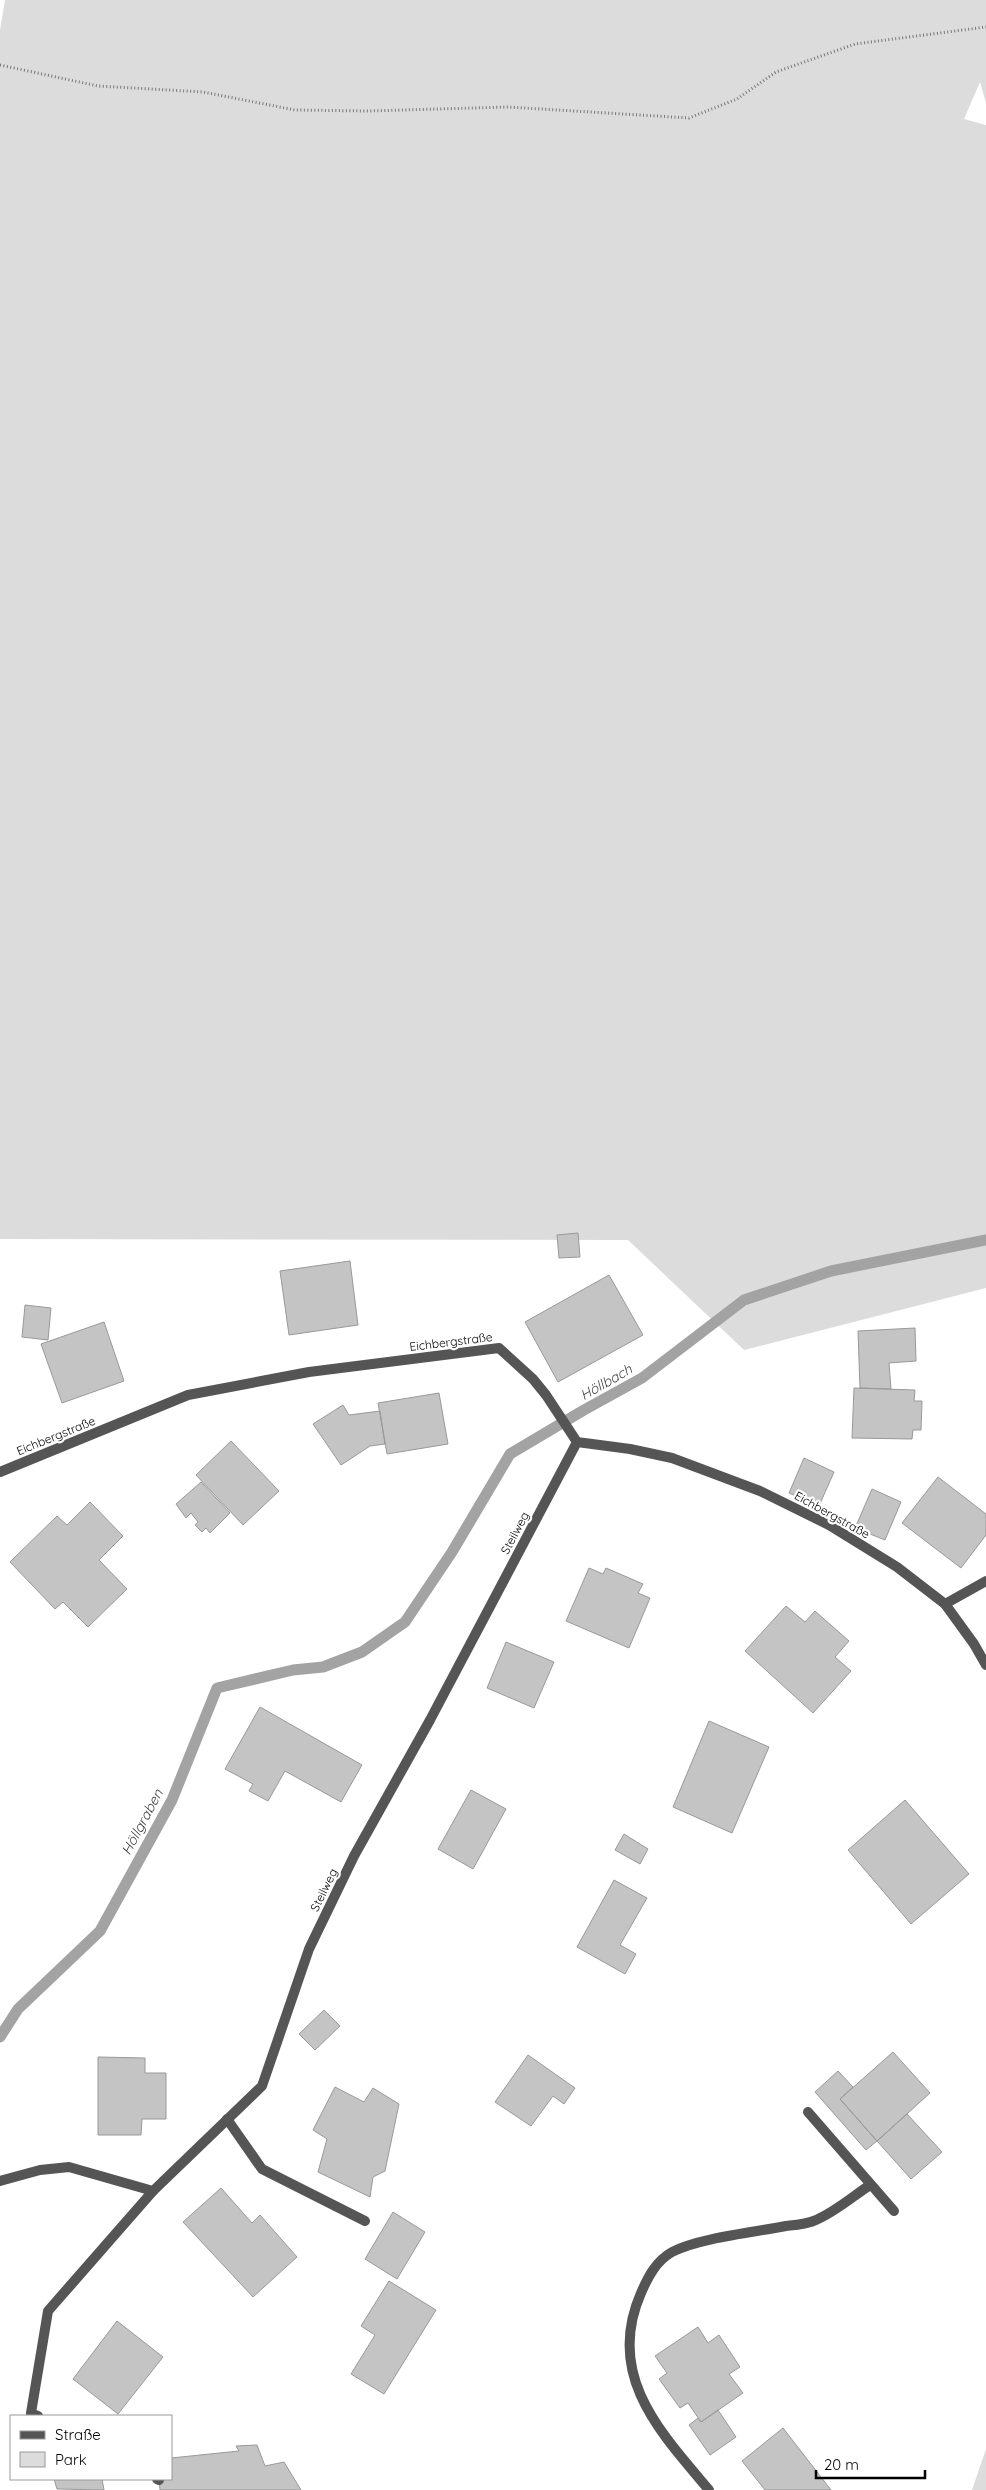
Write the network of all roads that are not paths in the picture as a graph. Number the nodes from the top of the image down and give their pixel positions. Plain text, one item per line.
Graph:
1 (577, 1442) junction
2 (0, 1472) edge
3 (986, 1582) edge
4 (945, 1604) junction
5 (986, 1665) edge
6 (808, 2112) dead end
7 (227, 2119) junction
8 (0, 2181) edge
9 (870, 2185) junction
10 (153, 2191) junction
11 (894, 2211) dead end
12 (366, 2220) dead end
13 (34, 2415) edge
14 (709, 2490) edge

1 - 2 street, Eichbergstraße
1 - 4 street, Eichbergstraße
1 - 7 street, Steilweg
3 - 4 street
4 - 5 street, Eichbergstraße
6 - 9 street
7 - 10 street, Steilweg
7 - 12 street
8 - 10 street
9 - 11 street
9 - 14 street
10 - 13 street, Steilweg

